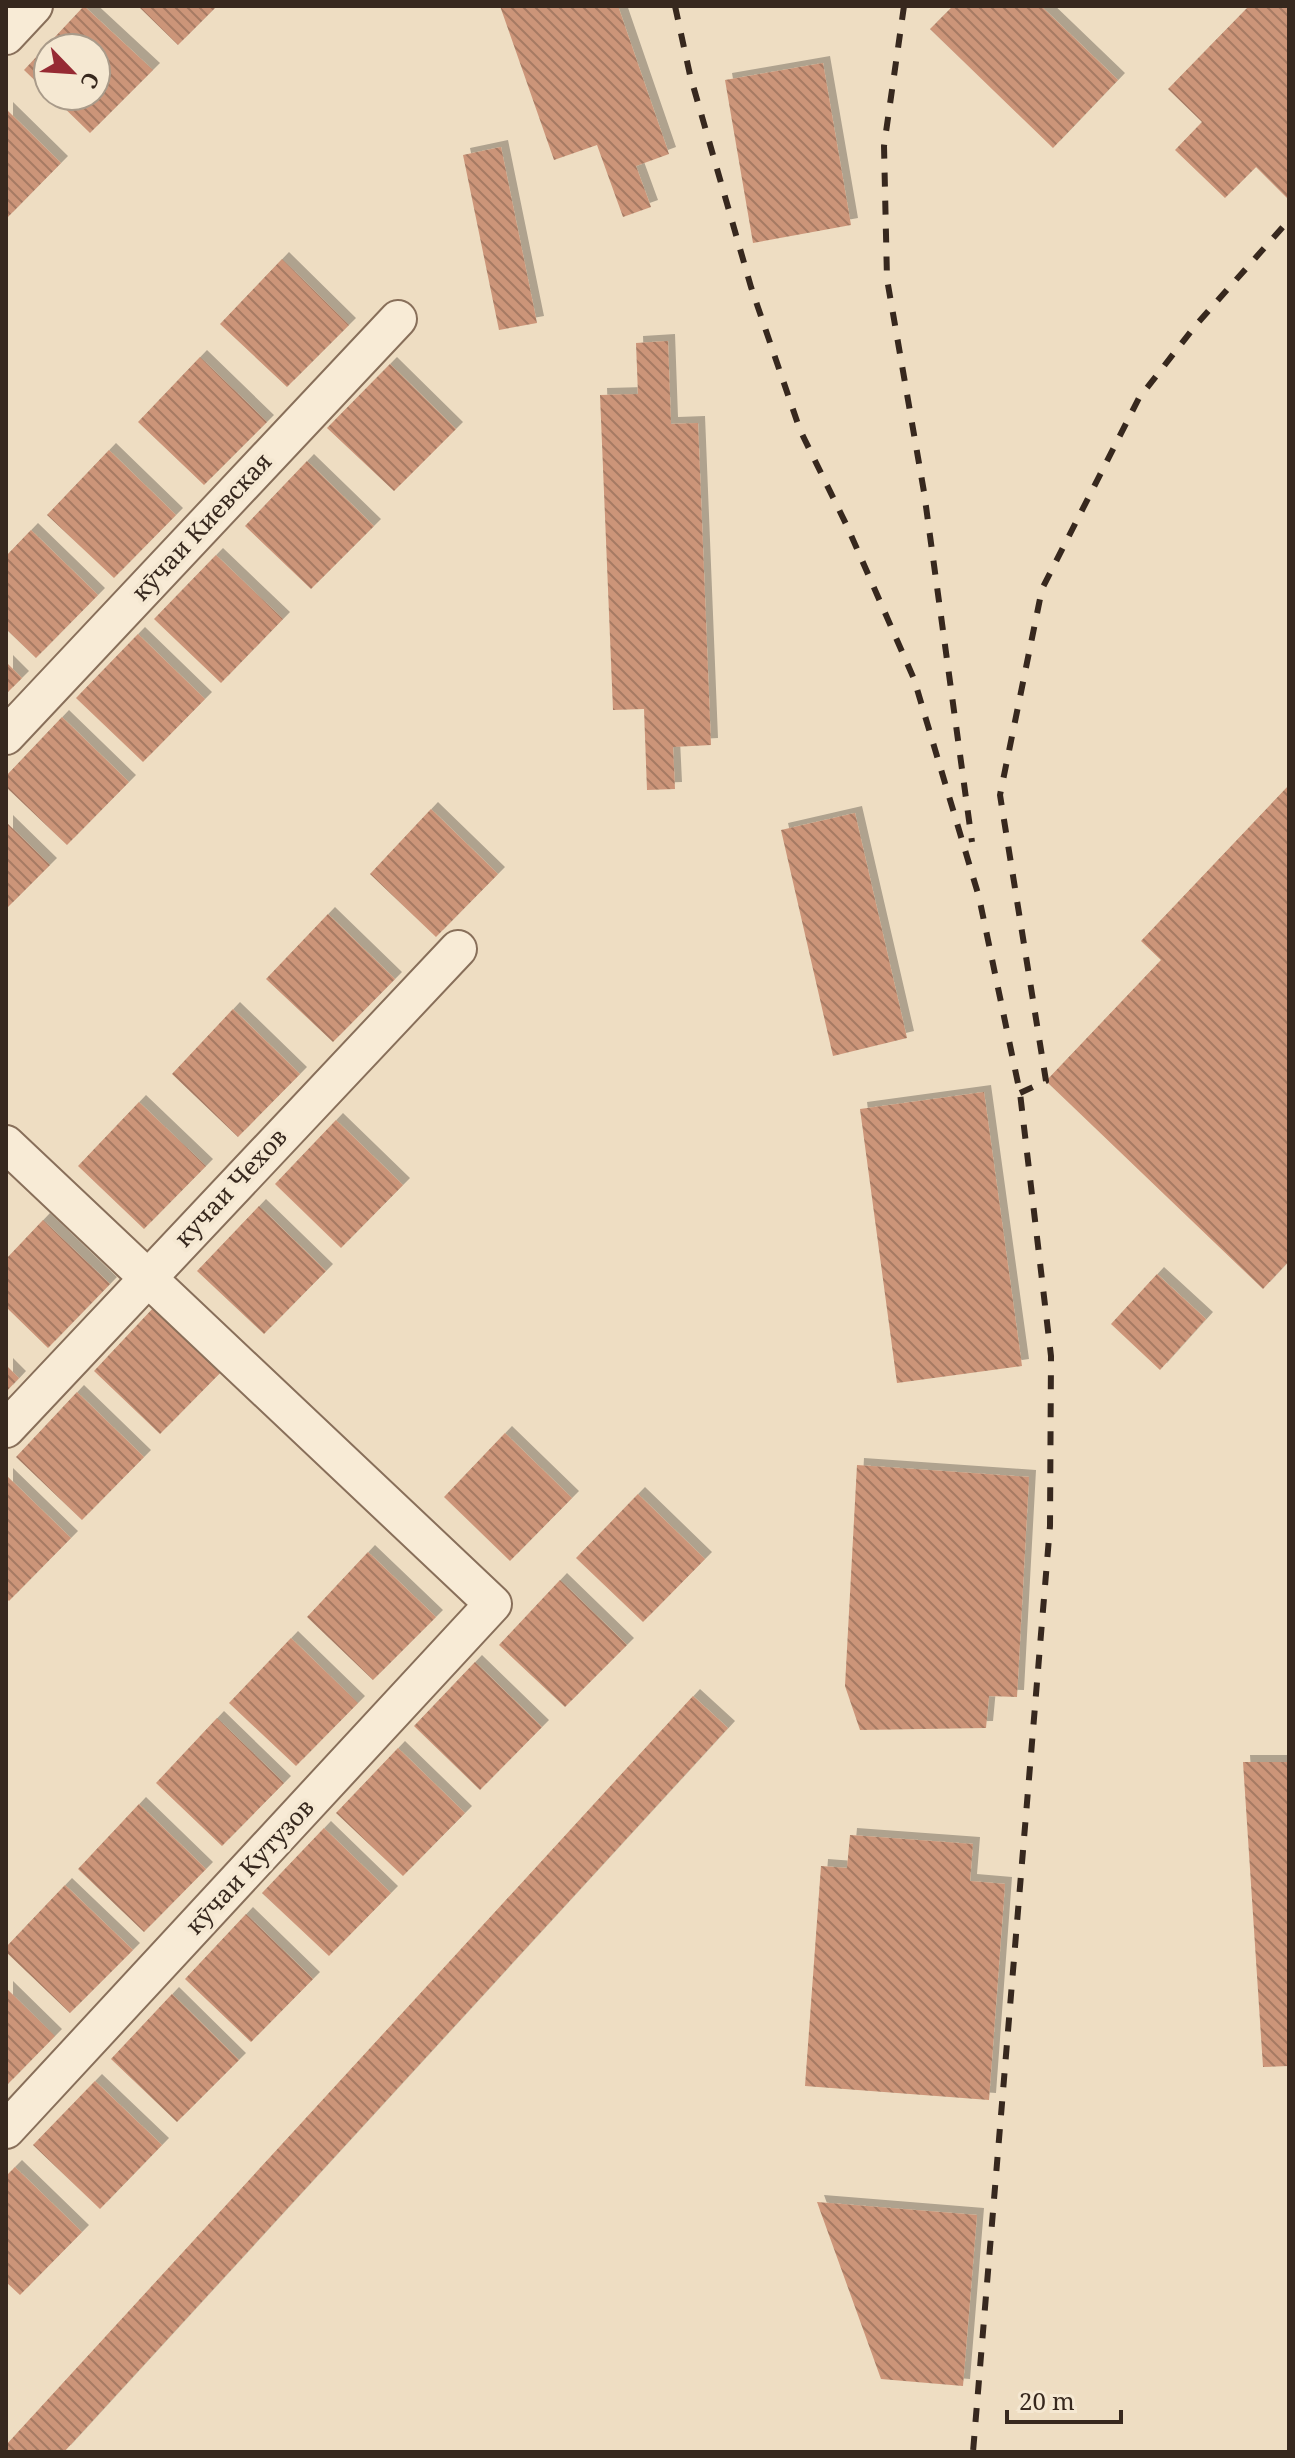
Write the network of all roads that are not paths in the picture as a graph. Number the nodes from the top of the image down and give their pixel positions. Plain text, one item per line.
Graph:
1 (34, 6) edge
2 (6, 36) edge
3 (398, 319) dead end
4 (6, 736) edge
5 (458, 949) dead end
6 (6, 1144) edge
7 (147, 1277) junction
8 (6, 1429) edge
9 (6, 2130) edge

1 - 2 street
3 - 4 street, кӯчаи Киевская
5 - 7 street, кучаи Чехов
6 - 7 street
7 - 8 street, кучаи Чехов
7 - 9 street, кӯчаи Кутузов

